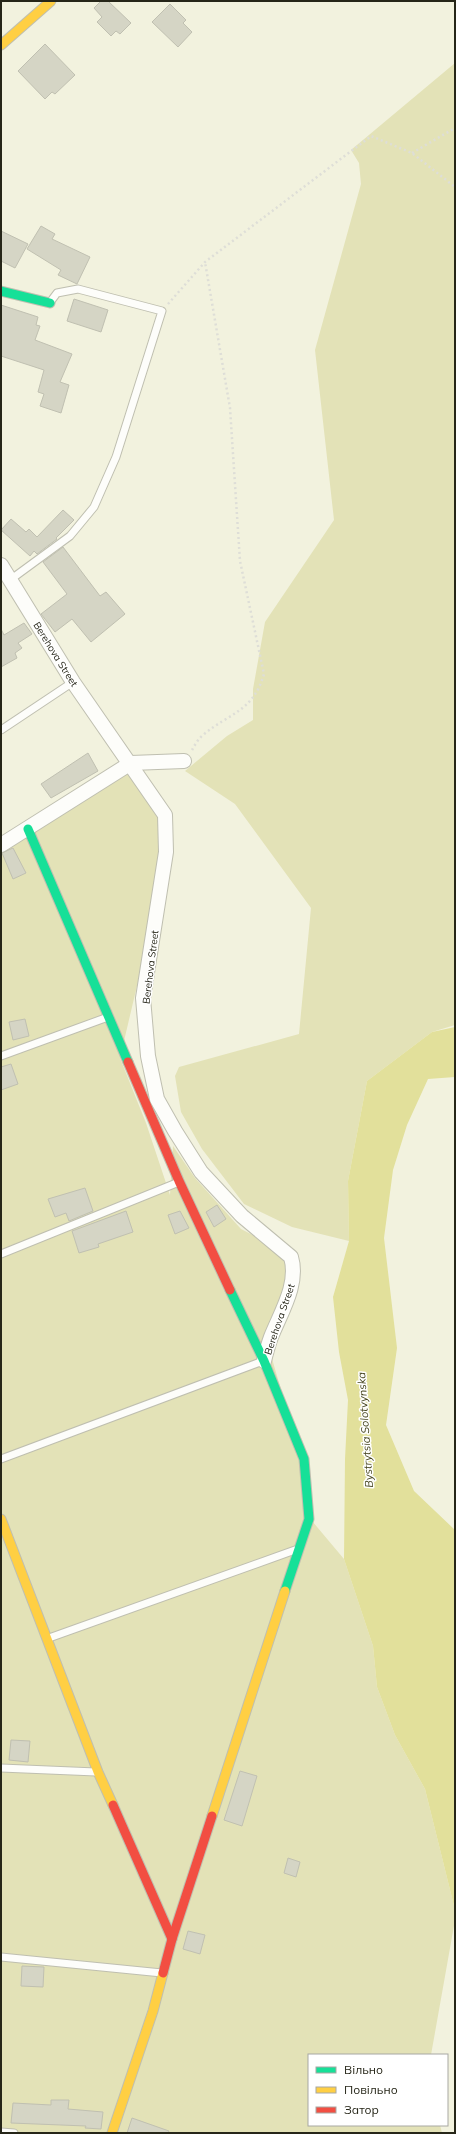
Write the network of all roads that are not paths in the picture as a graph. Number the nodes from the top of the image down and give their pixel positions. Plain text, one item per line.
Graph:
1 (51, 1) edge
2 (1, 45) edge
3 (1, 291) edge
4 (50, 303) joint
5 (1, 565) edge
6 (10, 580) junction
7 (73, 682) junction
8 (1, 730) edge
9 (184, 761) road end
10 (130, 763) junction
11 (28, 829) junction
12 (1, 845) edge
13 (109, 1016) junction
14 (1, 1056) edge
15 (179, 1181) junction
16 (1, 1254) edge
17 (264, 1361) junction
18 (1, 1459) edge
19 (1, 1519) edge
20 (300, 1549) junction
21 (47, 1638) junction
22 (1, 1768) edge
23 (98, 1772) junction
24 (172, 1940) junction
25 (1, 1957) edge
26 (163, 1973) junction
27 (1, 2132) edge
28 (14, 2133) edge
29 (112, 2133) edge

1 - 2 street
3 - 4 street
4 - 6 lane
5 - 6 street, Berehova Street
6 - 7 street, Berehova Street
7 - 8 lane
7 - 10 street, Berehova Street
9 - 10 street
10 - 11 street
10 - 17 street, Berehova Street
11 - 12 street
11 - 13 street
13 - 14 lane
13 - 15 street
15 - 16 lane
15 - 17 street
17 - 18 lane
17 - 20 street
19 - 21 street
20 - 21 lane
20 - 24 street
21 - 23 street
22 - 23 lane
23 - 24 street
24 - 26 street
25 - 26 lane
26 - 29 street
27 - 28 lane

